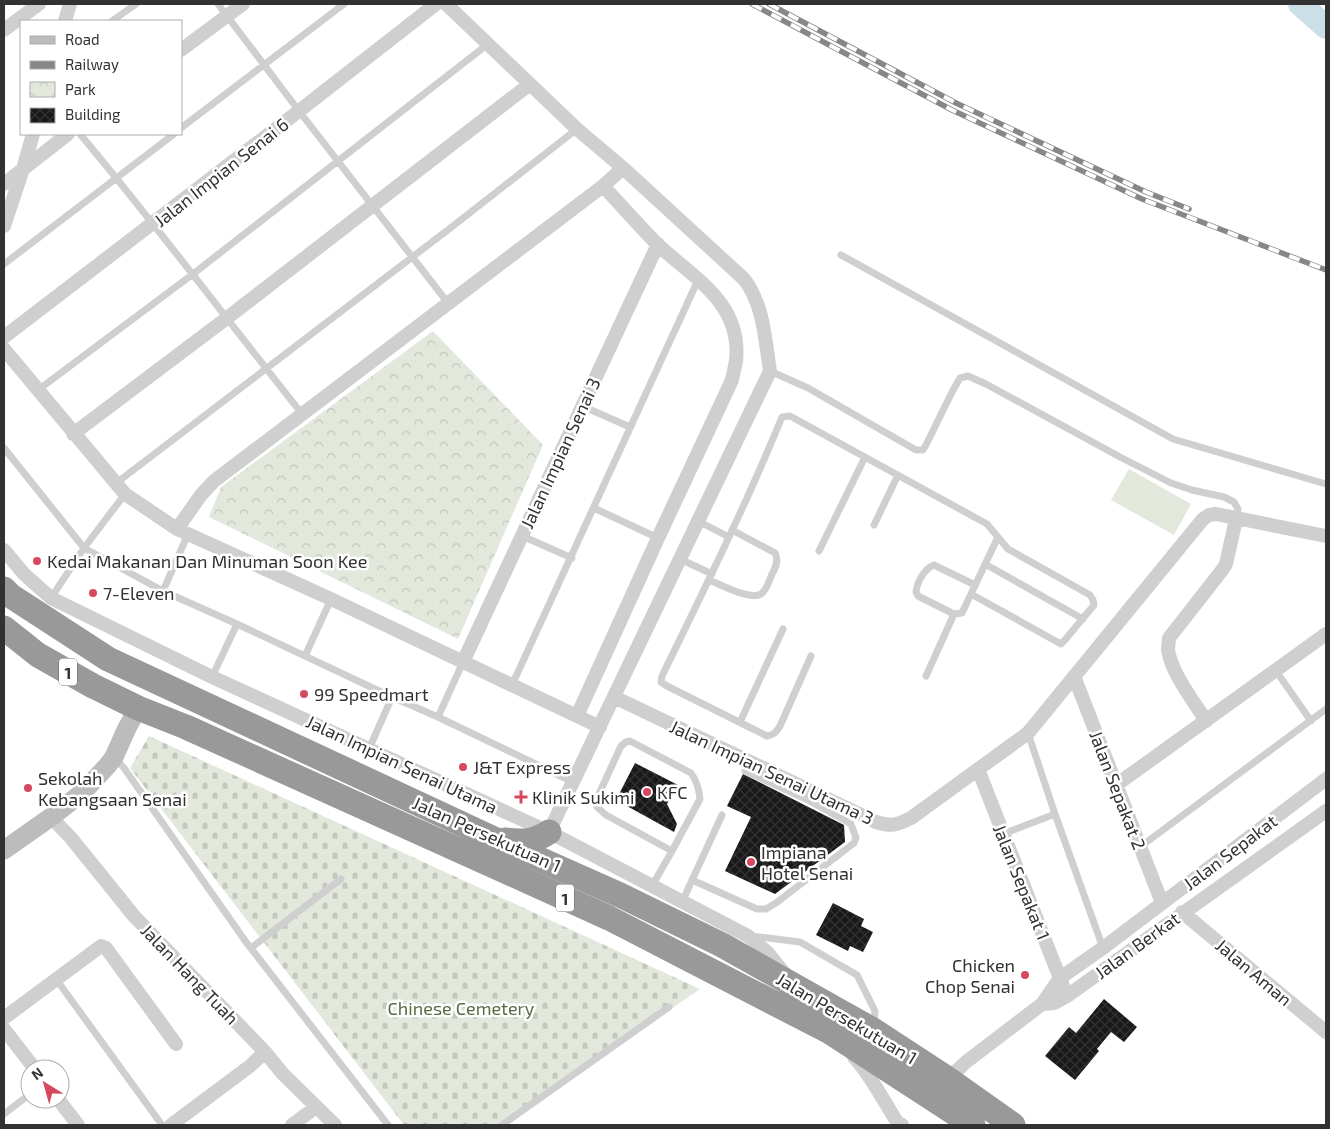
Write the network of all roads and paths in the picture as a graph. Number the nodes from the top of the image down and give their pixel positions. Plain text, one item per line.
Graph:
1 (39, 4) edge
2 (70, 4) edge
3 (136, 4) edge
4 (218, 4) edge
5 (243, 4) edge
6 (344, 4) edge
7 (436, 4) edge
8 (446, 4) edge
9 (228, 15) junction
10 (65, 20) edge
11 (113, 20) edge
12 (4, 30) edge
13 (488, 44) junction
14 (182, 49) edge
15 (263, 64) junction
16 (530, 84) junction
17 (299, 111) junction
18 (182, 127) edge
19 (577, 129) junction
20 (33, 135) edge
21 (67, 135) edge
22 (81, 135) edge
23 (173, 135) edge
24 (337, 160) junction
25 (623, 168) junction
26 (23, 169) junction
27 (117, 178) junction
28 (4, 184) edge
29 (603, 186) junction
30 (373, 206) junction
31 (152, 224) junction
32 (4, 226) edge
33 (658, 244) junction
34 (841, 255) dead end
35 (412, 257) junction
36 (4, 264) edge
37 (193, 274) junction
38 (698, 280) junction
39 (448, 303) junction
40 (227, 318) junction
41 (4, 338) edge
42 (4, 349) edge
43 (266, 368) junction
44 (770, 371) junction
45 (38, 390) junction
46 (582, 406) junction
47 (302, 415) junction
48 (630, 427) junction
49 (73, 434) junction
50 (4, 448) edge
51 (865, 457) junction
52 (898, 474) junction
53 (1326, 484) edge
54 (120, 489) junction
55 (594, 508) junction
56 (1236, 519) junction
57 (698, 521) junction
58 (874, 525) dead end
59 (183, 531) junction
60 (731, 533) junction
61 (522, 536) junction
62 (1326, 536) edge
63 (998, 537) junction
64 (658, 538) junction
65 (84, 548) junction
66 (4, 550) edge
67 (819, 551) dead end
68 (572, 558) junction
69 (680, 558) junction
70 (985, 564) junction
71 (710, 577) junction
72 (975, 586) junction
73 (4, 589) edge
74 (163, 591) junction
75 (971, 594) junction
76 (51, 598) junction
77 (331, 600) junction
78 (954, 614) junction
79 (1083, 619) junction
80 (237, 624) junction
81 (4, 628) edge
82 (783, 629) dead end
83 (1326, 634) edge
84 (305, 656) junction
85 (811, 656) dead end
86 (463, 662) junction
87 (1276, 671) junction
88 (926, 676) dead end
89 (1074, 676) junction
90 (212, 677) junction
91 (512, 685) junction
92 (392, 697) junction
93 (614, 698) junction
94 (138, 708) junction
95 (1326, 709) edge
96 (576, 716) junction
97 (438, 717) junction
98 (1206, 721) junction
99 (1311, 721) junction
100 (740, 722) junction
101 (600, 726) junction
102 (1028, 732) junction
103 (369, 749) junction
104 (114, 757) junction
105 (978, 769) junction
106 (745, 771) dead end
107 (1326, 779) edge
108 (573, 782) junction
109 (1116, 785) junction
110 (810, 796) junction
111 (1326, 810) edge
112 (1055, 814) junction
113 (722, 815) dead end
114 (51, 817) junction
115 (549, 832) junction
116 (1003, 834) junction
117 (492, 838) junction
118 (1140, 847) junction
119 (4, 850) edge
120 (672, 851) junction
121 (341, 879) dead end
122 (692, 880) junction
123 (652, 886) junction
124 (682, 902) junction
125 (1162, 903) junction
126 (1182, 912) junction
127 (748, 936) junction
128 (251, 948) junction
129 (1103, 948) junction
130 (1060, 978) junction
131 (56, 979) junction
132 (796, 986) junction
133 (1067, 996) junction
134 (1042, 1004) junction
135 (669, 1007) dead end
136 (4, 1027) edge
137 (873, 1030) junction
138 (830, 1032) junction
139 (1326, 1032) edge
140 (176, 1044) dead end
141 (265, 1052) junction
142 (27, 1059) edge
143 (948, 1079) junction
144 (20, 1102) edge
145 (316, 1107) junction
146 (66, 1109) edge
147 (4, 1114) edge
148 (898, 1124) edge
149 (78, 1125) edge
150 (162, 1125) edge
151 (171, 1125) edge
152 (292, 1125) edge
153 (335, 1125) edge
154 (388, 1125) edge
155 (502, 1125) edge
156 (973, 1125) edge
157 (1013, 1125) edge

1 - 12 street
2 - 10 street
3 - 11 lane
4 - 9 lane
5 - 9 street
6 - 15 lane
7 - 17 street, Jalan Impian Senai 6
8 - 13 street
9 - 14 street
9 - 15 lane
13 - 16 street
13 - 24 lane
15 - 17 lane
15 - 18 lane
16 - 19 street
16 - 30 street
17 - 24 lane
17 - 31 street, Jalan Impian Senai 6
19 - 25 street
19 - 35 lane
20 - 26 street
21 - 26 street
22 - 27 lane
23 - 27 lane
24 - 30 lane
24 - 37 lane
25 - 29 street
25 - 44 street
26 - 28 street
26 - 32 street
27 - 31 lane
27 - 36 lane
29 - 33 street
29 - 39 street
30 - 35 lane
30 - 40 street
31 - 37 lane
31 - 41 street, Jalan Impian Senai 6
33 - 38 street
33 - 46 street, Jalan Impian Senai 3
34 - 53 lane
35 - 39 lane
35 - 43 lane
37 - 40 lane
37 - 45 lane
38 - 48 lane
38 - 64 street
39 - 47 street
40 - 43 lane
40 - 49 street
42 - 45 street
43 - 47 lane
43 - 54 lane
44 - 56 lane
44 - 57 street
45 - 49 street
46 - 48 lane
46 - 61 street, Jalan Impian Senai 3
47 - 59 street
48 - 55 lane
49 - 54 street
50 - 65 lane
51 - 52 lane
51 - 60 lane
51 - 67 lane
52 - 58 lane
52 - 63 lane
54 - 59 street
54 - 65 lane
55 - 64 lane
55 - 68 lane
56 - 62 street, Jalan Impian Senai Utama 3
56 - 89 street, Jalan Impian Senai Utama 3
56 - 98 street
57 - 60 lane
57 - 69 street
59 - 74 lane
59 - 77 street
60 - 71 lane
60 - 71 lane
61 - 68 lane
61 - 86 street, Jalan Impian Senai 3
63 - 70 lane
63 - 79 lane
64 - 96 street
65 - 74 lane
65 - 76 lane
66 - 76 street, Jalan Impian Senai Utama
68 - 91 lane
69 - 71 lane
69 - 93 street
70 - 72 lane
70 - 79 lane
71 - 100 lane
72 - 75 lane
72 - 78 lane
73 - 117 highway, Jalan Persekutuan 1 / 1
74 - 80 lane
75 - 78 lane
75 - 79 lane
76 - 90 street, Jalan Impian Senai Utama
77 - 84 lane
77 - 86 street
78 - 88 lane
80 - 84 lane
80 - 90 lane
81 - 94 highway, Jalan Persekutuan 1 / 1
82 - 100 lane
83 - 87 street
84 - 92 lane
85 - 100 lane
86 - 91 street
86 - 97 lane
87 - 98 street
87 - 99 lane
89 - 102 street, Jalan Impian Senai Utama 3
89 - 109 street, Jalan Sepakat 2
90 - 103 street, Jalan Impian Senai Utama
91 - 96 street
92 - 97 lane
92 - 103 lane
93 - 101 street
93 - 110 street, Jalan Impian Senai Utama 3
94 - 104 street
94 - 138 highway, Jalan Persekutuan 1 / 1
95 - 99 lane
96 - 101 street
97 - 108 lane
98 - 109 street
99 - 118 lane
101 - 108 street
102 - 105 street, Jalan Impian Senai Utama 3
102 - 112 lane
103 - 115 street, Jalan Impian Senai Utama
104 - 114 street
104 - 128 lane
105 - 110 street, Jalan Impian Senai Utama 3
105 - 116 street, Jalan Sepakat 1
106 - 110 lane
107 - 125 street, Jalan Sepakat
108 - 115 street
109 - 118 street, Jalan Sepakat 2
110 - 122 lane
111 - 126 street, Jalan Berkat
112 - 116 lane
112 - 129 lane
113 - 122 lane
114 - 119 street
114 - 141 street, Jalan Hang Tuah
115 - 117 highway
115 - 123 street, Jalan Impian Senai Utama
116 - 130 street, Jalan Sepakat 1
117 - 132 highway, Jalan Persekutuan 1 / 1
118 - 125 street, Jalan Sepakat 2
120 - 120 lane
120 - 123 lane
121 - 128 lane
122 - 124 lane
123 - 124 street, Jalan Impian Senai Utama
124 - 127 street, Jalan Impian Senai Utama
125 - 129 street, Jalan Sepakat
126 - 133 street, Jalan Berkat
126 - 139 street, Jalan Aman
127 - 132 street, Jalan Impian Senai Utama
127 - 137 lane
128 - 154 lane
129 - 130 street, Jalan Sepakat
130 - 133 street, Jalan Sepakat 1
130 - 134 street
131 - 136 street
131 - 140 street
131 - 150 lane
132 - 137 highway, Jalan Persekutuan 1 / 1
133 - 134 street, Jalan Berkat
134 - 143 street, Jalan Berkat
135 - 155 lane
136 - 142 street
137 - 143 highway, Jalan Persekutuan 1 / 1
138 - 148 street
138 - 156 highway, Jalan Persekutuan 1 / 1
141 - 145 street, Jalan Hang Tuah
141 - 151 street
143 - 157 highway, Jalan Persekutuan 1 / 1
144 - 147 lane
145 - 152 street
145 - 153 street, Jalan Hang Tuah
146 - 149 street

